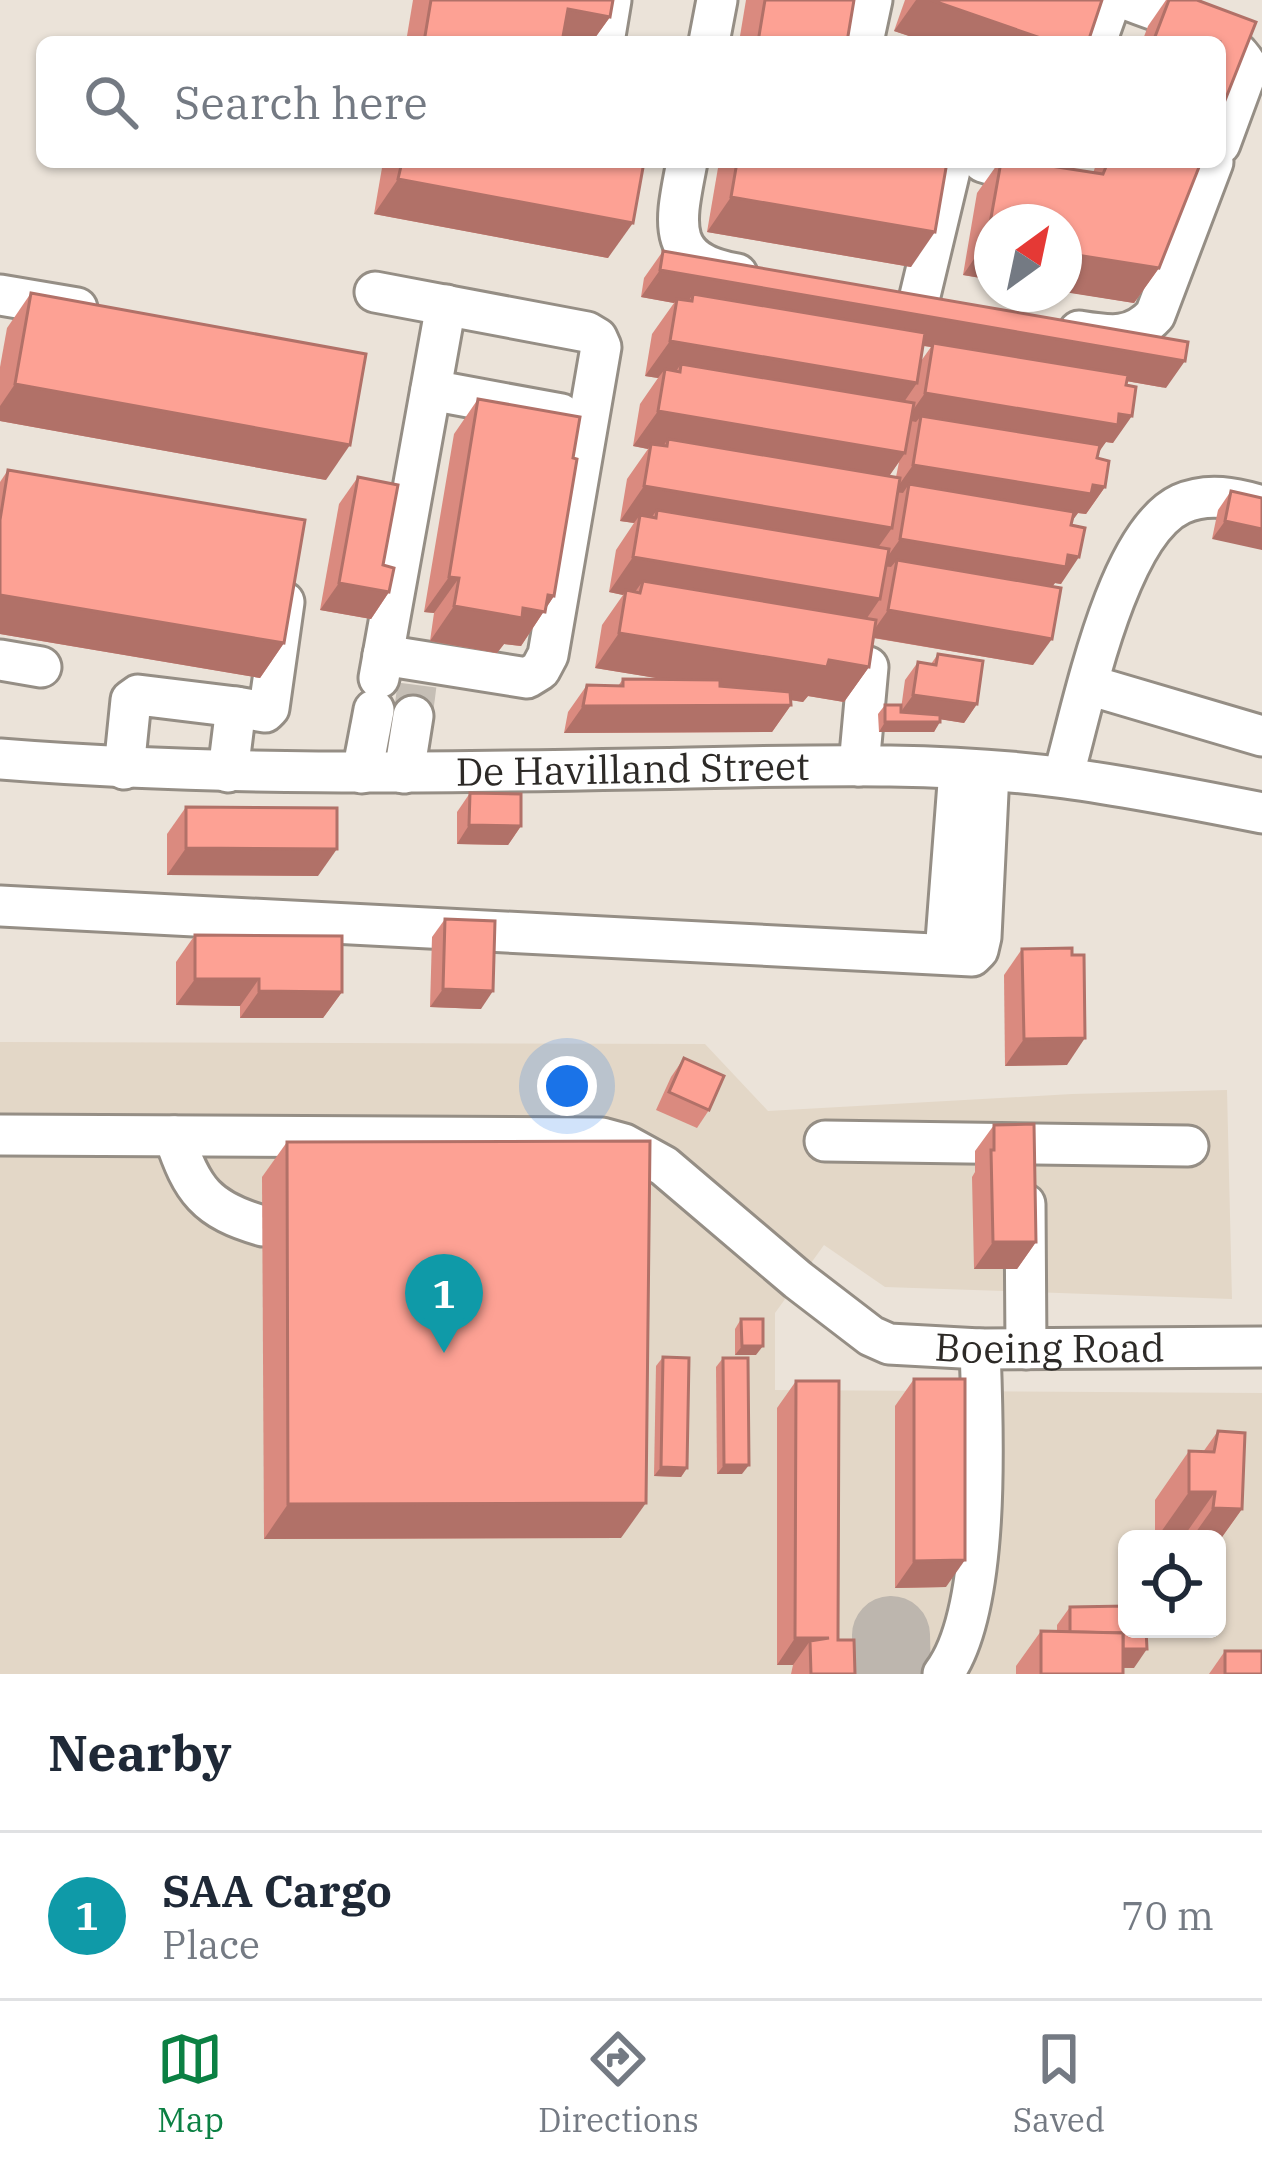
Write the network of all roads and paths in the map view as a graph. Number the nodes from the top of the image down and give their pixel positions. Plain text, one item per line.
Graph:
1 (611, 0) edge
2 (717, 0) edge
3 (872, 0) edge
4 (1111, 0) edge
5 (1128, 0) edge
6 (605, 36) edge
7 (710, 36) edge
8 (864, 36) edge
9 (1098, 36) edge
10 (1216, 36) edge
11 (1226, 42) edge
12 (1226, 128) edge
13 (685, 168) edge
14 (951, 168) edge
15 (1003, 168) edge
16 (1035, 168) edge
17 (1211, 168) edge
18 (782, 282) edge
19 (375, 292) dead end
20 (0, 295) edge
21 (872, 297) edge
22 (446, 304) junction
23 (918, 304) junction
24 (962, 312) edge
25 (116, 315) edge
26 (1052, 326) edge
27 (431, 390) junction
28 (590, 420) junction
29 (1262, 506) edge
30 (288, 570) edge
31 (0, 660) edge
32 (41, 667) dead end
33 (868, 668) edge
34 (398, 684) junction
35 (1089, 685) junction
36 (236, 706) junction
37 (1262, 736) edge
38 (0, 760) edge
39 (860, 766) junction
40 (124, 769) junction
41 (974, 771) junction
42 (228, 772) junction
43 (404, 772) junction
44 (362, 773) junction
45 (1063, 777) junction
46 (1262, 813) edge
47 (0, 907) edge
48 (0, 1135) edge
49 (174, 1136) junction
50 (825, 1141) dead end
51 (1026, 1144) junction
52 (1188, 1146) dead end
53 (664, 1166) junction
54 (640, 1201) edge
55 (263, 1226) dead end
56 (1262, 1347) edge
57 (980, 1349) junction
58 (1026, 1349) junction
59 (943, 1674) edge

1 - 6 lane
2 - 7 lane
3 - 8 lane
4 - 9 lane
5 - 10 lane
11 - 12 lane
13 - 18 lane
14 - 23 lane
15 - 16 lane
17 - 26 lane
19 - 22 lane
20 - 25 lane
21 - 23 lane
22 - 27 lane
22 - 28 lane
23 - 24 lane
27 - 28 lane
27 - 34 lane
28 - 34 lane
29 - 35 lane
30 - 36 lane
31 - 32 lane
33 - 39 lane
34 - 43 lane
34 - 44 lane
35 - 37 lane
35 - 45 lane
36 - 40 lane
36 - 42 lane
38 - 40 lane, De Havilland Street
39 - 41 lane, De Havilland Street
39 - 43 lane, De Havilland Street
40 - 42 lane, De Havilland Street
41 - 45 lane, De Havilland Street
41 - 47 lane
42 - 44 lane, De Havilland Street
43 - 44 lane, De Havilland Street
45 - 46 lane, De Havilland Street
48 - 49 lane, Boeing Road
49 - 53 lane, Boeing Road
49 - 55 lane
50 - 51 lane
51 - 52 lane
51 - 58 lane
53 - 54 lane
53 - 57 lane, Boeing Road
56 - 58 lane, Boeing Road
57 - 58 lane, Boeing Road
57 - 59 lane

